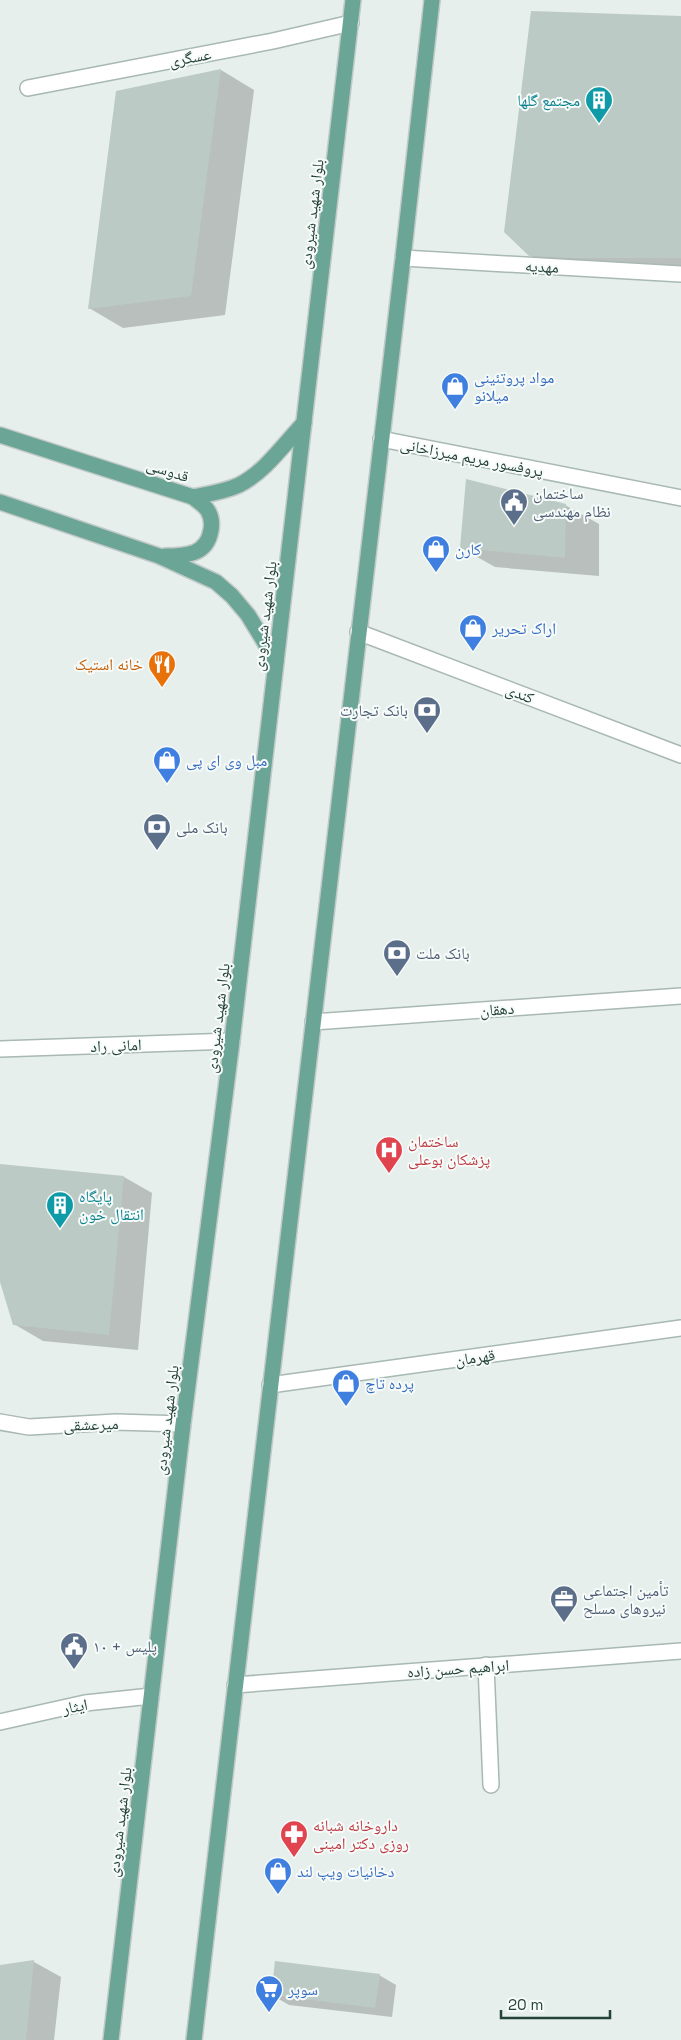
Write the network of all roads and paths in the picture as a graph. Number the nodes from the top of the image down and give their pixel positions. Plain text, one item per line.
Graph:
1 (354, 0) edge
2 (432, 0) edge
3 (351, 23) junction
4 (28, 88) dead end
5 (403, 258) junction
6 (681, 274) edge
7 (304, 423) junction
8 (0, 435) edge
9 (381, 439) junction
10 (193, 497) junction
11 (681, 498) edge
12 (0, 502) edge
13 (159, 556) junction
14 (358, 632) junction
15 (276, 661) junction
16 (681, 755) edge
17 (681, 996) edge
18 (313, 1022) junction
19 (232, 1041) junction
20 (0, 1049) edge
21 (681, 1328) edge
22 (270, 1385) junction
23 (0, 1422) edge
24 (183, 1424) junction
25 (681, 1651) edge
26 (486, 1666) junction
27 (236, 1685) junction
28 (151, 1696) junction
29 (0, 1722) edge
30 (491, 1785) dead end
31 (111, 2040) edge
32 (194, 2040) edge

1 - 3 main road, بلوار شهید شیرودی
2 - 5 main road
3 - 4 street, عسگری
3 - 7 main road, بلوار شهید شیرودی
5 - 6 street, مهدیه
5 - 9 main road
7 - 10 main road, قدوسی
7 - 15 main road, بلوار شهید شیرودی
8 - 10 main road, قدوسی
9 - 11 street, پروفسور مریم میرزاخانی
9 - 14 main road
10 - 13 main road
12 - 13 main road
13 - 15 main road
14 - 16 street, کندی
14 - 18 main road
15 - 19 main road, بلوار شهید شیرودی
17 - 18 street, دهقان
18 - 22 main road
19 - 20 street, امانی راد
19 - 24 main road, بلوار شهید شیرودی
21 - 22 street, قهرمان
22 - 27 main road
23 - 24 street, میرعشقی
24 - 28 main road, بلوار شهید شیرودی
25 - 26 street, ابراهیم حسن زاده
26 - 27 street, ابراهیم حسن زاده
26 - 30 street
27 - 32 main road
28 - 29 street, ایثار
28 - 31 main road, بلوار شهید شیرودی

